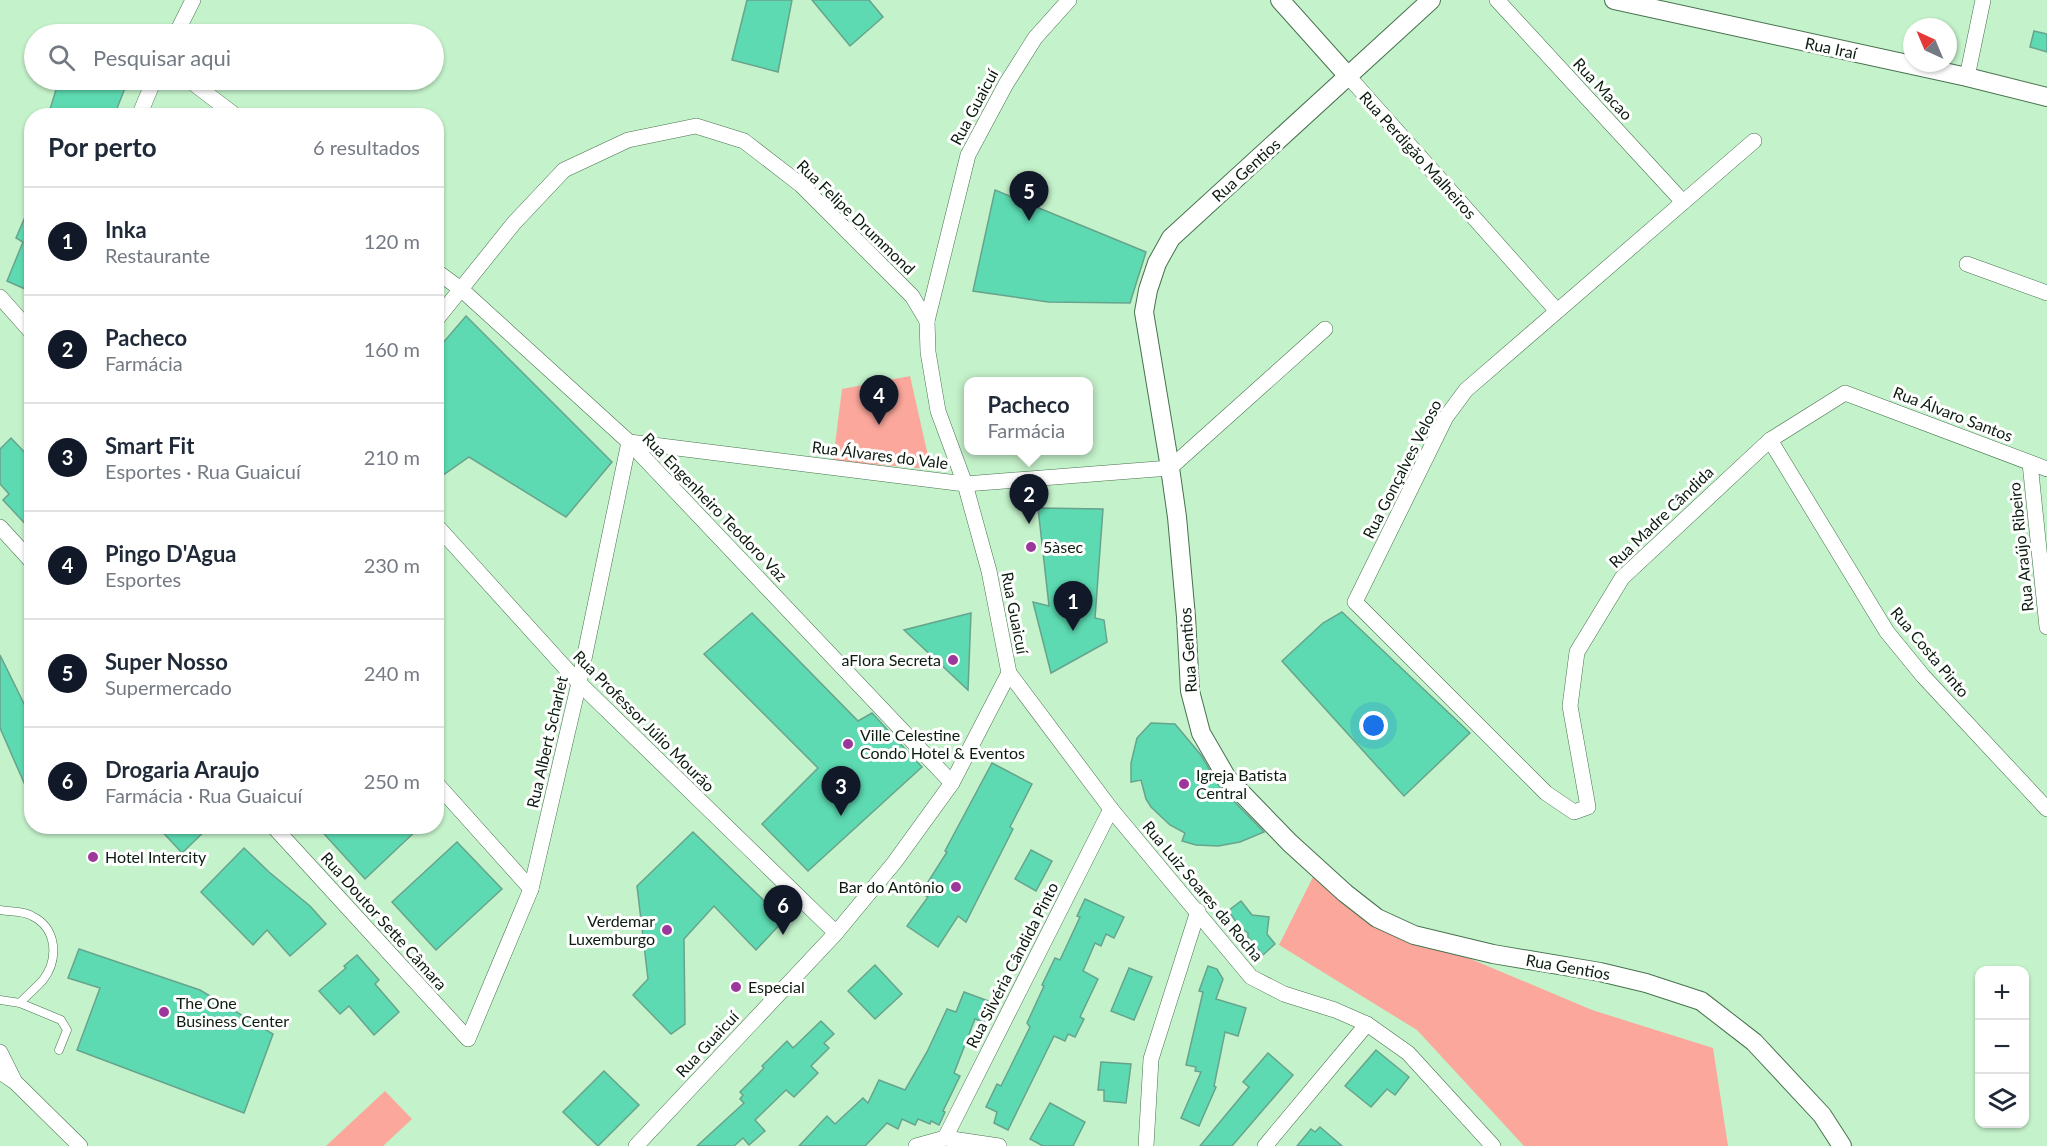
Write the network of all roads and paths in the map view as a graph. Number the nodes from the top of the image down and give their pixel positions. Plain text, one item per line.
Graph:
1 (193, 0) edge
2 (1069, 0) edge
3 (1280, 0) edge
4 (1431, 0) edge
5 (1497, 0) edge
6 (1614, 0) edge
7 (1983, 0) edge
8 (181, 24) edge
9 (1347, 76) junction
10 (1967, 77) junction
11 (150, 90) edge
12 (202, 90) edge
13 (2047, 97) edge
14 (142, 108) edge
15 (226, 108) edge
16 (1754, 141) dead end
17 (1683, 202) junction
18 (1967, 264) dead end
19 (444, 277) edge
20 (462, 290) junction
21 (2047, 293) edge
22 (0, 297) edge
23 (444, 311) edge
24 (1557, 311) junction
25 (927, 321) junction
26 (24, 324) edge
27 (1325, 329) dead end
28 (1845, 393) joint
29 (1770, 440) junction
30 (629, 442) junction
31 (2030, 463) junction
32 (1170, 468) junction
33 (2047, 470) edge
34 (965, 484) junction
35 (0, 527) edge
36 (444, 534) edge
37 (24, 553) edge
38 (2047, 627) edge
39 (1009, 674) junction
40 (579, 683) junction
41 (952, 783) junction
42 (444, 792) edge
43 (1111, 809) junction
44 (2047, 809) edge
45 (1574, 812) joint
46 (280, 834) edge
47 (531, 888) junction
48 (0, 910) edge
49 (1198, 911) junction
50 (836, 933) junction
51 (0, 1000) edge
52 (20, 1003) junction
53 (1366, 1024) junction
54 (468, 1039) joint
55 (59, 1050) dead end
56 (0, 1052) edge
57 (0, 1072) edge
58 (15, 1082) junction
59 (945, 1138) junction
60 (80, 1146) edge
61 (636, 1146) edge
62 (916, 1146) edge
63 (999, 1146) edge
64 (1146, 1146) edge
65 (1265, 1146) edge
66 (1493, 1146) edge
67 (1842, 1146) edge

1 - 8 street
2 - 25 street, Rua Guaicuí
3 - 9 street, Rua Perdigão Malheiros
4 - 9 street, Rua Gentios
5 - 17 street, Rua Macao
6 - 10 street, Rua Iraí
7 - 10 street
9 - 24 street, Rua Perdigão Malheiros
9 - 32 street, Rua Gentios
10 - 13 street, Rua Iraí
11 - 14 street
12 - 15 street
16 - 17 street, Rua Gonçalves Veloso
17 - 24 street, Rua Gonçalves Veloso
18 - 21 street
19 - 20 street, Rua Engenheiro Teodoro Vaz
20 - 23 street, Rua Felipe Drummond
20 - 25 street, Rua Felipe Drummond
20 - 30 street, Rua Engenheiro Teodoro Vaz
22 - 26 street
24 - 45 street, Rua Gonçalves Veloso
25 - 34 street, Rua Guaicuí
27 - 32 street
28 - 29 street, Rua Madre Cândida
28 - 31 street, Rua Álvaro Santos
29 - 44 street, Rua Costa Pinto
29 - 45 street, Rua Madre Cândida
30 - 34 street, Rua Álvares do Vale
30 - 40 street, Rua Albert Scharlet
30 - 41 street, Rua Engenheiro Teodoro Vaz
31 - 33 street, Rua Álvaro Santos
31 - 38 street, Rua Araújo Ribeiro
32 - 34 street, Rua Álvares do Vale
32 - 67 street, Rua Gentios
34 - 39 street, Rua Guaicuí
35 - 37 street
36 - 40 street, Rua Professor Júlio Mourão
39 - 41 street, Rua Guaicuí
39 - 43 street, Rua Luiz Soares da Rocha
40 - 47 street, Rua Albert Scharlet
40 - 50 street, Rua Professor Júlio Mourão
41 - 50 street, Rua Guaicuí
42 - 47 street
43 - 49 street, Rua Luiz Soares da Rocha
43 - 59 street, Rua Silvéria Cândida Pinto
46 - 54 street, Rua Doutor Sette Câmara
47 - 54 street, Rua Albert Scharlet
48 - 52 lane
49 - 53 street, Rua Luiz Soares da Rocha
49 - 64 street
50 - 61 street, Rua Guaicuí
51 - 52 lane
52 - 55 lane
53 - 65 street
53 - 66 street, Rua Luiz Soares da Rocha
56 - 58 street
57 - 58 street
58 - 60 street
59 - 62 street
59 - 63 street

